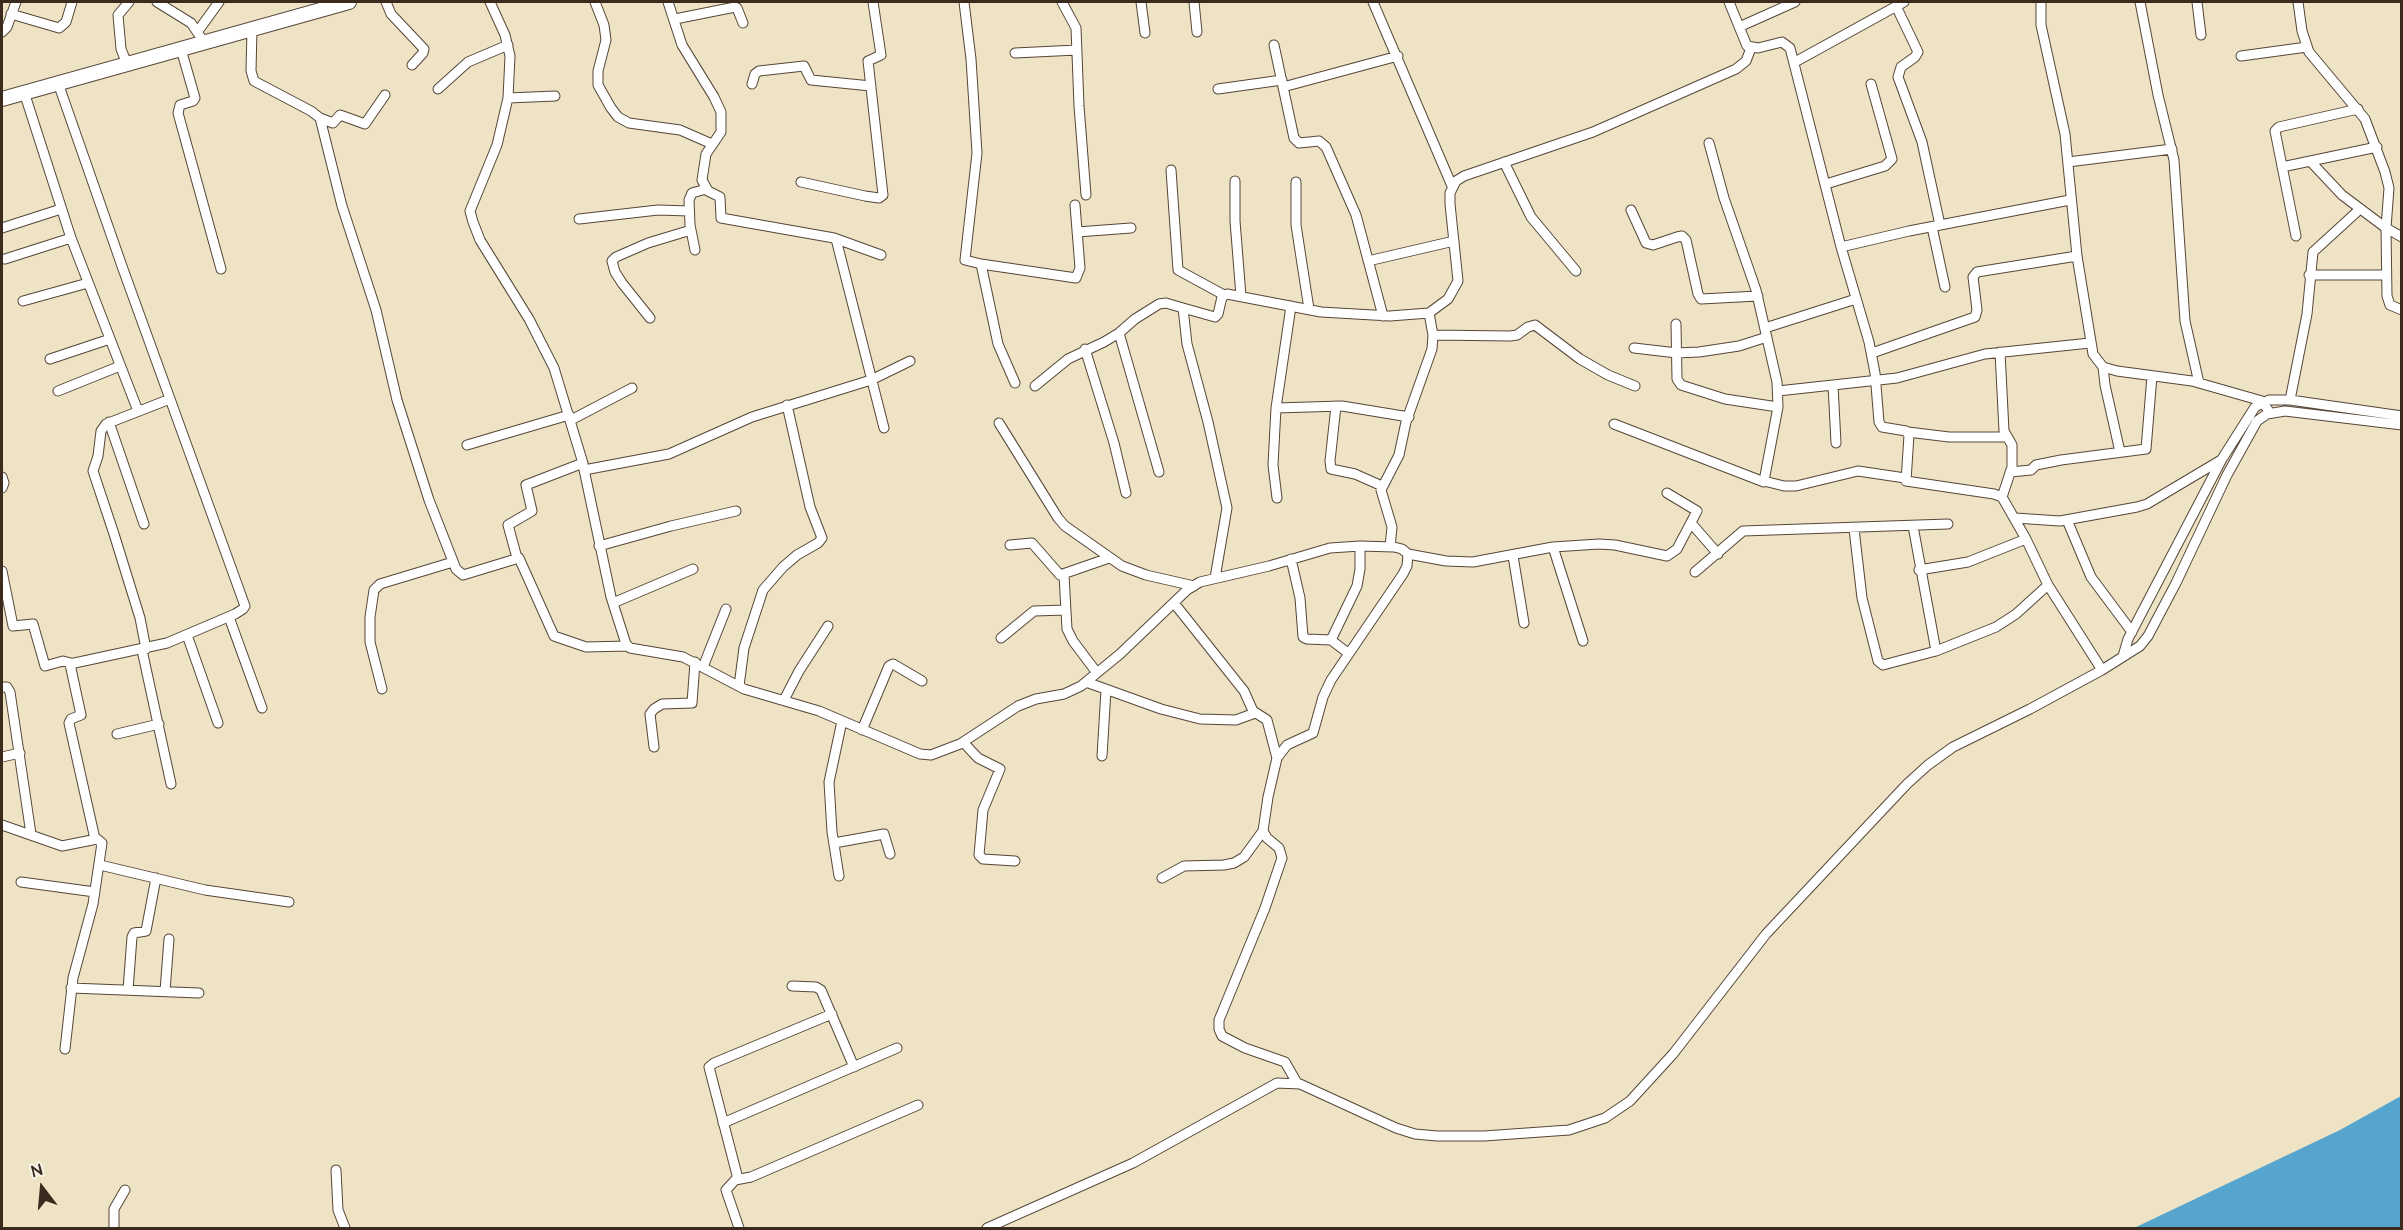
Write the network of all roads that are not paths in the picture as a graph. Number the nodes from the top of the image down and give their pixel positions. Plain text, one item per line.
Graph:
1 (16, 2) edge
2 (72, 2) edge
3 (129, 2) edge
4 (157, 2) edge
5 (219, 2) edge
6 (349, 2) edge
7 (490, 2) edge
8 (595, 2) edge
9 (668, 2) edge
10 (873, 2) edge
11 (964, 2) edge
12 (1062, 2) edge
13 (1141, 2) edge
14 (1194, 2) edge
15 (1373, 2) edge
16 (1729, 2) edge
17 (1795, 2) edge
18 (2042, 2) edge
19 (2140, 2) edge
20 (2197, 2) edge
21 (2298, 2) edge
22 (387, 3) edge
23 (333, 4) edge
24 (1900, 4) edge
25 (11, 14) junction
26 (675, 19) junction
27 (743, 23) dead end
28 (1739, 27) junction
29 (2, 32) edge
30 (1197, 32) dead end
31 (1145, 33) dead end
32 (252, 35) junction
33 (2201, 35) dead end
34 (201, 37) junction
35 (508, 45) junction
36 (1274, 45) dead end
37 (2307, 47) junction
38 (1751, 48) junction
39 (1077, 50) junction
40 (1015, 53) dead end
41 (183, 55) junction
42 (1398, 56) junction
43 (2241, 56) dead end
44 (1795, 62) junction
45 (127, 64) junction
46 (412, 65) dead end
47 (752, 84) dead end
48 (1282, 84) junction
49 (1871, 84) dead end
50 (871, 86) junction
51 (438, 89) dead end
52 (1218, 89) dead end
53 (60, 90) junction
54 (385, 95) dead end
55 (555, 96) dead end
56 (2, 98) edge
57 (508, 98) junction
58 (27, 100) junction
59 (2358, 108) junction
60 (320, 118) junction
61 (1709, 143) dead end
62 (712, 144) junction
63 (2377, 147) junction
64 (2172, 149) junction
65 (1504, 162) junction
66 (2068, 162) junction
67 (2311, 162) junction
68 (2282, 167) junction
69 (1171, 170) dead end
70 (1235, 181) dead end
71 (801, 182) dead end
72 (1296, 182) dead end
73 (1826, 184) junction
74 (1452, 186) junction
75 (706, 189) junction
76 (1086, 195) dead end
77 (2070, 200) junction
78 (1075, 205) dead end
79 (61, 209) junction
80 (2360, 209) junction
81 (1630, 210) dead end
82 (689, 211) junction
83 (579, 219) dead end
84 (1936, 226) junction
85 (2, 228) edge
86 (1131, 228) dead end
87 (2386, 228) junction
88 (691, 230) junction
89 (1077, 232) junction
90 (2296, 236) dead end
91 (2402, 237) edge
92 (71, 238) junction
93 (836, 239) junction
94 (1454, 242) junction
95 (1841, 247) junction
96 (695, 250) dead end
97 (881, 255) dead end
98 (2077, 256) junction
99 (5, 259) dead end
100 (1368, 261) junction
101 (981, 264) junction
102 (220, 269) dead end
103 (1575, 271) dead end
104 (2309, 274) junction
105 (2385, 275) junction
106 (88, 283) junction
107 (1945, 287) dead end
108 (1224, 295) junction
109 (1241, 296) junction
110 (1758, 296) junction
111 (1856, 299) junction
112 (23, 301) dead end
113 (1292, 306) junction
114 (1183, 308) junction
115 (1309, 309) junction
116 (2402, 310) edge
117 (1429, 313) junction
118 (1383, 316) junction
119 (651, 318) dead end
120 (1676, 324) dead end
121 (1766, 332) junction
122 (1119, 333) junction
123 (1434, 336) junction
124 (110, 339) junction
125 (2090, 343) junction
126 (1634, 348) dead end
127 (1085, 350) junction
128 (2000, 352) junction
129 (1677, 353) junction
130 (1872, 353) junction
131 (50, 359) dead end
132 (910, 361) dead end
133 (120, 366) junction
134 (2103, 367) junction
135 (2152, 376) junction
136 (871, 380) junction
137 (1876, 381) junction
138 (1015, 383) dead end
139 (2199, 383) junction
140 (1833, 385) junction
141 (1035, 386) dead end
142 (1635, 386) dead end
143 (632, 388) dead end
144 (58, 391) dead end
145 (1778, 391) junction
146 (170, 399) junction
147 (2290, 400) junction
148 (2262, 401) junction
149 (787, 405) junction
150 (1336, 406) junction
151 (1779, 407) junction
152 (1276, 408) junction
153 (138, 411) junction
154 (2270, 413) junction
155 (2402, 416) edge
156 (570, 417) junction
157 (1409, 417) junction
158 (109, 422) junction
159 (999, 423) dead end
160 (1614, 424) dead end
161 (2402, 425) edge
162 (884, 428) dead end
163 (1908, 432) junction
164 (2007, 436) junction
165 (1836, 443) dead end
166 (467, 445) dead end
167 (2120, 452) junction
168 (2222, 459) junction
169 (584, 467) junction
170 (1159, 472) dead end
171 (2010, 472) junction
172 (2, 477) edge
173 (1905, 478) junction
174 (1764, 482) junction
175 (1382, 486) junction
176 (2, 488) edge
177 (1126, 493) dead end
178 (1667, 493) dead end
179 (2002, 497) junction
180 (1277, 498) dead end
181 (736, 512) dead end
182 (2015, 518) junction
183 (2067, 520) junction
184 (1691, 523) junction
185 (144, 524) dead end
186 (1913, 525) junction
187 (1948, 525) dead end
188 (1854, 529) junction
189 (2026, 539) junction
190 (1010, 545) dead end
191 (599, 546) junction
192 (1360, 546) junction
193 (1389, 547) junction
194 (1553, 548) junction
195 (1408, 554) junction
196 (1718, 554) junction
197 (1513, 556) junction
198 (517, 558) junction
199 (1109, 558) junction
200 (1291, 559) junction
201 (453, 562) junction
202 (693, 569) dead end
203 (1919, 570) junction
204 (2, 571) edge
205 (1695, 572) dead end
206 (1064, 575) junction
207 (1215, 578) junction
208 (2048, 585) junction
209 (1194, 586) junction
210 (613, 603) junction
211 (1174, 603) junction
212 (726, 609) dead end
213 (1066, 610) junction
214 (229, 617) junction
215 (12, 620) junction
216 (2, 623) edge
217 (1524, 623) dead end
218 (828, 626) dead end
219 (2132, 632) junction
220 (187, 635) junction
221 (1001, 638) dead end
222 (1331, 640) junction
223 (1582, 641) dead end
224 (628, 646) junction
225 (144, 649) junction
226 (1936, 651) junction
227 (1348, 653) junction
228 (2123, 656) junction
229 (72, 663) junction
230 (699, 665) junction
231 (2102, 670) junction
232 (1097, 673) junction
233 (922, 681) dead end
234 (1086, 682) junction
235 (739, 686) junction
236 (2, 687) edge
237 (382, 689) dead end
238 (1106, 690) junction
239 (784, 700) junction
240 (262, 708) dead end
241 (1255, 713) junction
242 (842, 721) junction
243 (218, 723) dead end
244 (159, 724) junction
245 (862, 730) junction
246 (117, 734) dead end
247 (963, 742) junction
248 (654, 747) dead end
249 (20, 753) junction
250 (1102, 756) dead end
251 (2, 757) edge
252 (1277, 758) junction
253 (171, 784) dead end
254 (2, 825) edge
255 (1263, 831) junction
256 (31, 834) junction
257 (94, 840) junction
258 (834, 843) junction
259 (890, 854) dead end
260 (1015, 861) dead end
261 (100, 865) junction
262 (839, 876) dead end
263 (156, 878) junction
264 (1162, 878) dead end
265 (21, 882) dead end
266 (95, 892) junction
267 (289, 903) dead end
268 (169, 939) dead end
269 (792, 986) dead end
270 (71, 988) junction
271 (128, 990) junction
272 (165, 991) junction
273 (199, 993) dead end
274 (832, 1014) junction
275 (897, 1048) dead end
276 (65, 1049) dead end
277 (854, 1066) junction
278 (1297, 1083) junction
279 (918, 1105) dead end
280 (723, 1123) junction
281 (336, 1170) dead end
282 (735, 1180) junction
283 (125, 1190) dead end
284 (114, 1228) edge
285 (345, 1228) edge
286 (739, 1228) edge
287 (987, 1228) edge

1 - 25 street
2 - 25 street
3 - 45 street
4 - 34 street
5 - 34 street
6 - 23 street
7 - 35 street
8 - 62 street
9 - 26 street
10 - 50 street
11 - 101 street
12 - 39 street
13 - 31 street
14 - 30 street
15 - 42 street
16 - 28 street
17 - 28 street
18 - 66 street
19 - 64 street
20 - 33 street
21 - 37 street
22 - 46 street
23 - 32 street
24 - 44 street
24 - 84 street
25 - 29 street
26 - 27 street
26 - 62 street
28 - 38 street
32 - 34 street
32 - 60 street
34 - 41 street
35 - 51 street
35 - 57 street
36 - 48 street
37 - 43 street
37 - 59 street
38 - 44 street
38 - 65 street
39 - 40 street
39 - 76 street
41 - 45 street
41 - 102 street
42 - 48 street
42 - 74 street
44 - 73 street
45 - 53 street
47 - 50 street
48 - 52 street
48 - 100 street
49 - 73 street
50 - 71 street
53 - 58 street
53 - 146 street
54 - 60 street
55 - 57 street
56 - 58 street
57 - 156 street
58 - 79 street
59 - 63 street
59 - 68 street
60 - 201 street
61 - 110 street
62 - 75 street
63 - 67 street
63 - 87 street
64 - 66 street
64 - 139 street
65 - 74 street
65 - 103 street
66 - 77 street
67 - 68 street
67 - 80 street
68 - 90 street
69 - 108 street
70 - 109 street
72 - 115 street
73 - 95 street
74 - 94 street
75 - 82 street
75 - 93 street
77 - 84 street
77 - 98 street
78 - 89 street
79 - 85 street
79 - 92 street
80 - 87 street
80 - 104 street
81 - 110 street
82 - 83 street
82 - 88 street
84 - 95 street
84 - 107 street
86 - 89 street
87 - 91 street
87 - 105 street
88 - 96 street
88 - 119 street
89 - 101 street
92 - 99 street
92 - 106 street
93 - 97 street
93 - 136 street
94 - 100 street
94 - 117 street
95 - 111 street
98 - 125 street
98 - 130 street
100 - 118 street
101 - 138 street
104 - 105 street
104 - 147 street
105 - 116 street
106 - 112 street
106 - 124 street
108 - 109 street
108 - 114 street
109 - 113 street
110 - 121 street
111 - 121 street
111 - 130 street
113 - 115 street
113 - 152 street
114 - 122 street
114 - 207 street
115 - 118 street
117 - 118 street
117 - 123 street
120 - 129 street
121 - 129 street
121 - 145 street
122 - 127 street
122 - 170 street
123 - 142 street
123 - 157 street
124 - 131 street
124 - 133 street
125 - 128 street
125 - 134 street
126 - 129 street
127 - 141 street
127 - 177 street
128 - 137 street
128 - 164 street
129 - 151 street
130 - 137 street
132 - 136 street
133 - 144 street
133 - 153 street
134 - 135 street
134 - 167 street
135 - 139 street
135 - 167 street
136 - 149 street
136 - 162 street
137 - 140 street
137 - 163 street
139 - 148 street
140 - 145 street
140 - 165 street
143 - 156 street
145 - 151 street
146 - 153 street
146 - 214 street
147 - 148 street
147 - 155 street
148 - 154 street
148 - 168 street
149 - 169 street
149 - 235 street
150 - 152 street
150 - 157 street
150 - 175 street
151 - 174 street
152 - 180 street
153 - 158 street
154 - 161 street
154 - 228 street
156 - 166 street
156 - 169 street
157 - 175 street
158 - 185 street
158 - 225 street
159 - 199 street
160 - 174 street
163 - 164 street
163 - 173 street
164 - 171 street
167 - 171 street
168 - 183 street
168 - 219 street
169 - 191 street
169 - 198 street
171 - 179 street
172 - 176 street
173 - 174 street
173 - 179 street
175 - 193 street
178 - 184 street
179 - 182 street
181 - 191 street
182 - 183 street
182 - 189 street
183 - 219 street
184 - 194 street
184 - 196 street
186 - 187 street
186 - 188 street
186 - 203 street
188 - 196 street
188 - 226 street
189 - 203 street
189 - 208 street
190 - 206 street
191 - 210 street
192 - 193 street
192 - 200 street
192 - 222 street
193 - 195 street
194 - 197 street
194 - 223 street
195 - 197 street
195 - 227 street
196 - 205 street
197 - 217 street
198 - 201 street
198 - 224 street
199 - 206 street
199 - 209 street
200 - 207 street
200 - 222 street
201 - 237 street
202 - 210 street
203 - 226 street
204 - 215 street
206 - 213 street
207 - 209 street
208 - 226 street
208 - 231 street
209 - 211 street
210 - 224 street
211 - 232 street
211 - 241 street
212 - 230 street
213 - 221 street
213 - 232 street
214 - 220 street
214 - 240 street
215 - 216 street
215 - 229 street
218 - 239 street
219 - 228 street
220 - 225 street
220 - 243 street
222 - 227 street
224 - 230 street
225 - 229 street
225 - 244 street
227 - 252 street
228 - 231 street
229 - 257 street
230 - 235 street
230 - 248 street
231 - 278 street
232 - 234 street
233 - 245 street
234 - 238 street
234 - 247 street
235 - 239 street
236 - 249 street
238 - 241 street
238 - 250 street
239 - 242 street
241 - 252 street
242 - 245 street
242 - 258 street
244 - 246 street
244 - 253 street
245 - 247 street
247 - 260 street
249 - 251 street
249 - 256 street
252 - 255 street
254 - 256 street
255 - 264 street
255 - 278 street
256 - 257 street
257 - 261 street
258 - 259 street
258 - 262 street
261 - 263 street
261 - 266 street
263 - 267 street
263 - 271 street
265 - 266 street
266 - 270 street
268 - 272 street
269 - 274 street
270 - 271 street
270 - 276 street
271 - 272 street
272 - 273 street
274 - 277 street
274 - 280 street
275 - 277 street
277 - 280 street
278 - 287 street
279 - 282 street
280 - 282 street
281 - 285 street
282 - 286 street
283 - 284 street

